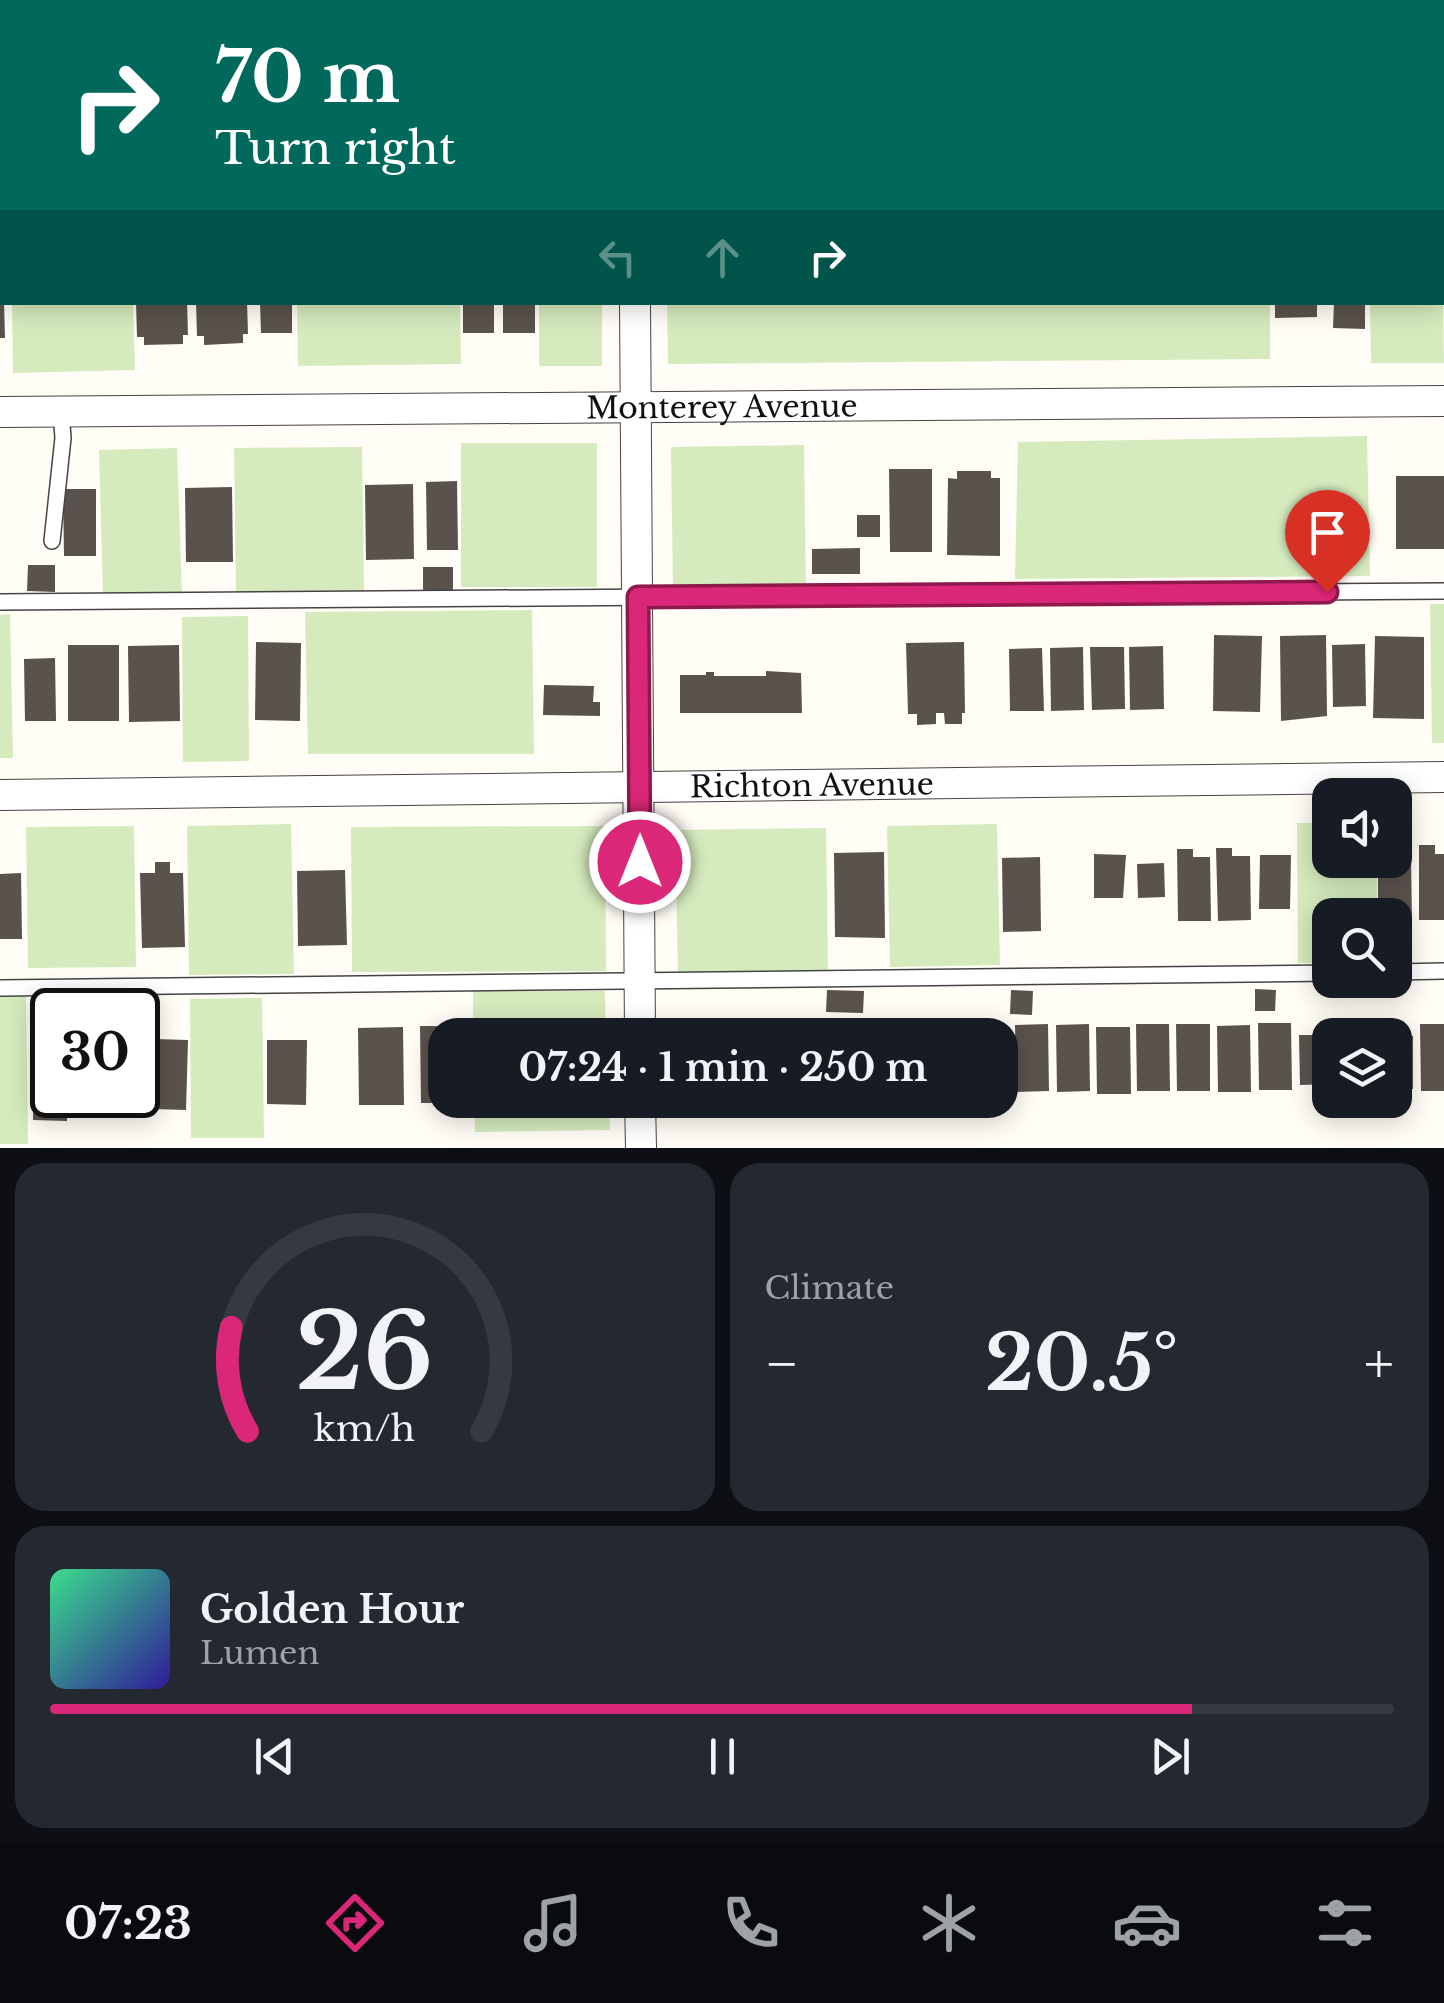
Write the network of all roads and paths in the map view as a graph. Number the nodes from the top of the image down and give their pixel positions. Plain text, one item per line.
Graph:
1 (635, 305) edge
2 (1444, 400) edge
3 (634, 407) junction
4 (0, 412) edge
5 (61, 412) junction
6 (52, 541) dead end
7 (1444, 591) edge
8 (638, 597) junction
9 (0, 602) edge
10 (1444, 777) edge
11 (640, 786) junction
12 (0, 795) edge
13 (1444, 971) edge
14 (1312, 972) edge
15 (1412, 972) edge
16 (640, 982) junction
17 (0, 988) edge
18 (640, 1018) edge
19 (640, 1118) edge
20 (641, 1148) edge

1 - 3 street
2 - 3 street, Monterey Avenue
3 - 5 street, Monterey Avenue
3 - 8 street
4 - 5 street, Monterey Avenue
5 - 6 lane
7 - 8 lane
8 - 9 lane
8 - 11 street
10 - 11 street, Richton Avenue
11 - 12 street, Richton Avenue
11 - 16 street
13 - 15 lane
14 - 16 lane
16 - 17 lane
16 - 18 street
19 - 20 street

